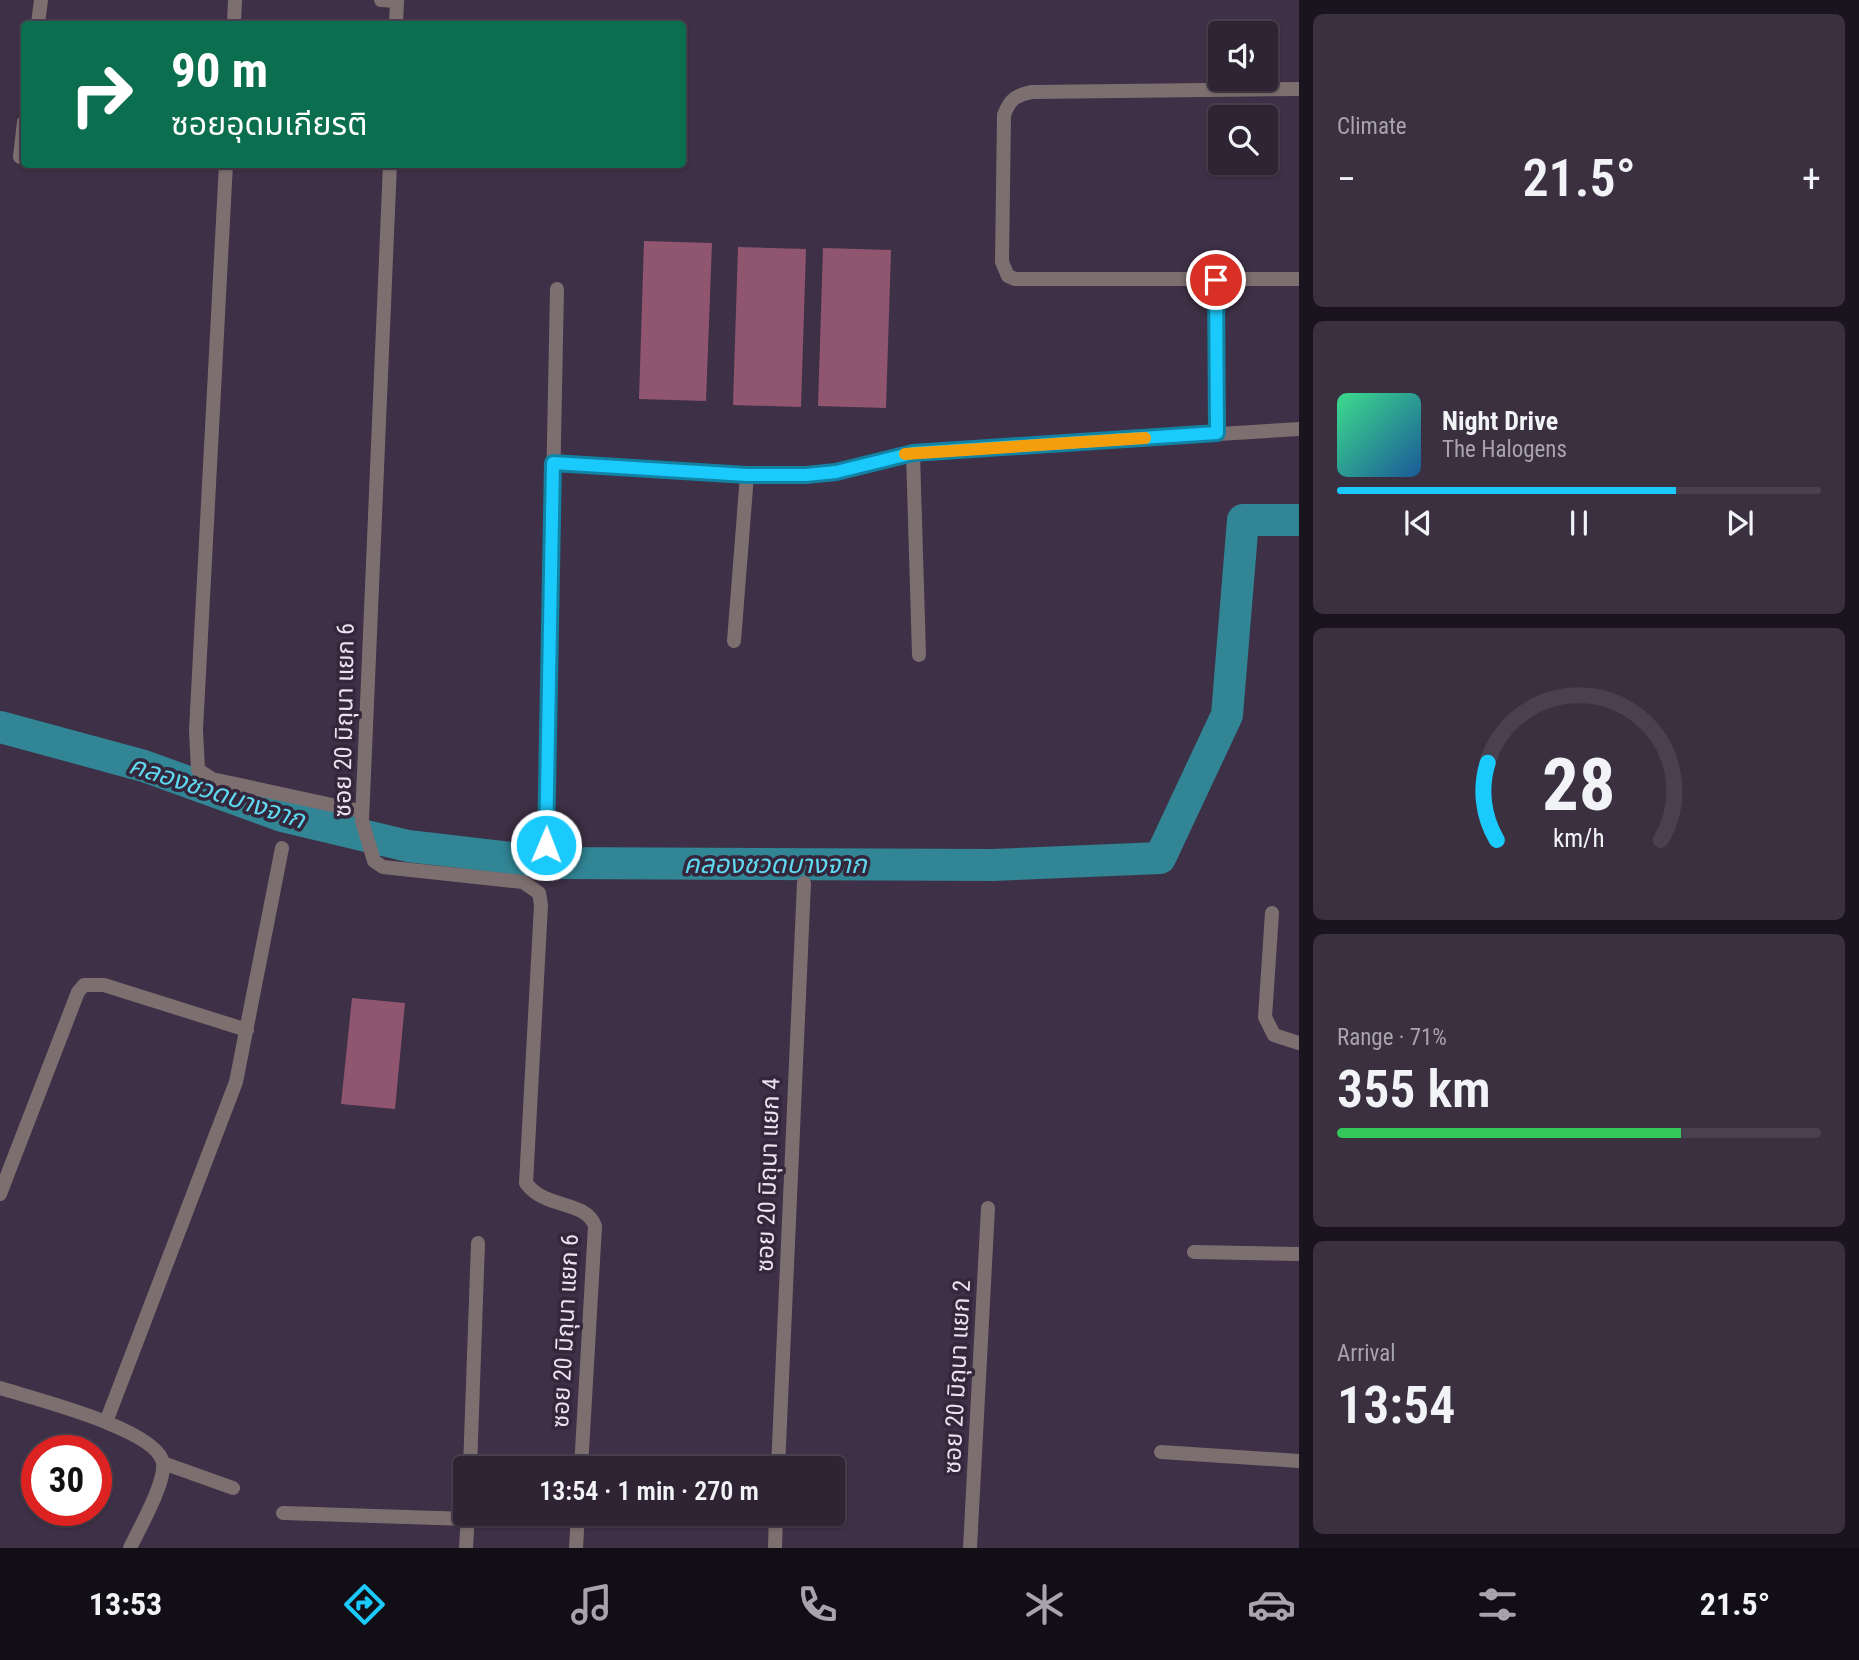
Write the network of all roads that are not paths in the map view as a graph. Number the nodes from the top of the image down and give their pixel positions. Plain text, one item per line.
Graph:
1 (41, 0) edge
2 (235, 0) edge
3 (381, 0) edge
4 (38, 21) edge
5 (234, 21) edge
6 (396, 21) edge
7 (1299, 89) edge
8 (21, 148) edge
9 (20, 157) dead end
10 (226, 168) edge
11 (390, 168) edge
12 (1299, 279) edge
13 (1216, 280) junction
14 (557, 289) dead end
15 (1299, 429) edge
16 (1217, 433) junction
17 (913, 453) junction
18 (553, 463) junction
19 (747, 475) junction
20 (734, 641) dead end
21 (919, 655) dead end
22 (361, 816) junction
23 (546, 845) dead end
24 (282, 848) dead end
25 (804, 883) dead end
26 (1272, 913) dead end
27 (247, 1030) junction
28 (1299, 1043) edge
29 (0, 1194) edge
30 (988, 1208) dead end
31 (478, 1243) dead end
32 (1194, 1252) dead end
33 (1299, 1254) edge
34 (0, 1388) edge
35 (106, 1422) junction
36 (1161, 1452) dead end
37 (470, 1456) edge
38 (582, 1456) edge
39 (779, 1456) edge
40 (1299, 1461) edge
41 (163, 1463) junction
42 (233, 1488) dead end
43 (283, 1513) dead end
44 (453, 1516) edge
45 (467, 1526) edge
46 (577, 1526) edge
47 (776, 1526) edge
48 (130, 1548) edge
49 (466, 1548) edge
50 (576, 1548) edge
51 (775, 1548) edge
52 (970, 1548) edge

1 - 4 street
2 - 5 street
3 - 6 street
7 - 13 street
8 - 9 street
10 - 22 street
11 - 22 street, ซอย 20 มิถุนา แยก 6
12 - 13 street
13 - 16 street
14 - 18 street
15 - 16 street
16 - 17 street
17 - 19 street
17 - 21 street
18 - 19 street
18 - 23 street
19 - 20 street
22 - 38 street, ซอย 20 มิถุนา แยก 6
24 - 27 street
25 - 39 street, ซอย 20 มิถุนา แยก 4
26 - 28 street
27 - 29 street
27 - 35 street
30 - 52 street, ซอย 20 มิถุนา แยก 2
31 - 37 street
32 - 33 street
34 - 35 street
35 - 41 street
36 - 40 street
41 - 42 street
41 - 48 street
43 - 44 street
45 - 49 street
46 - 50 street
47 - 51 street

